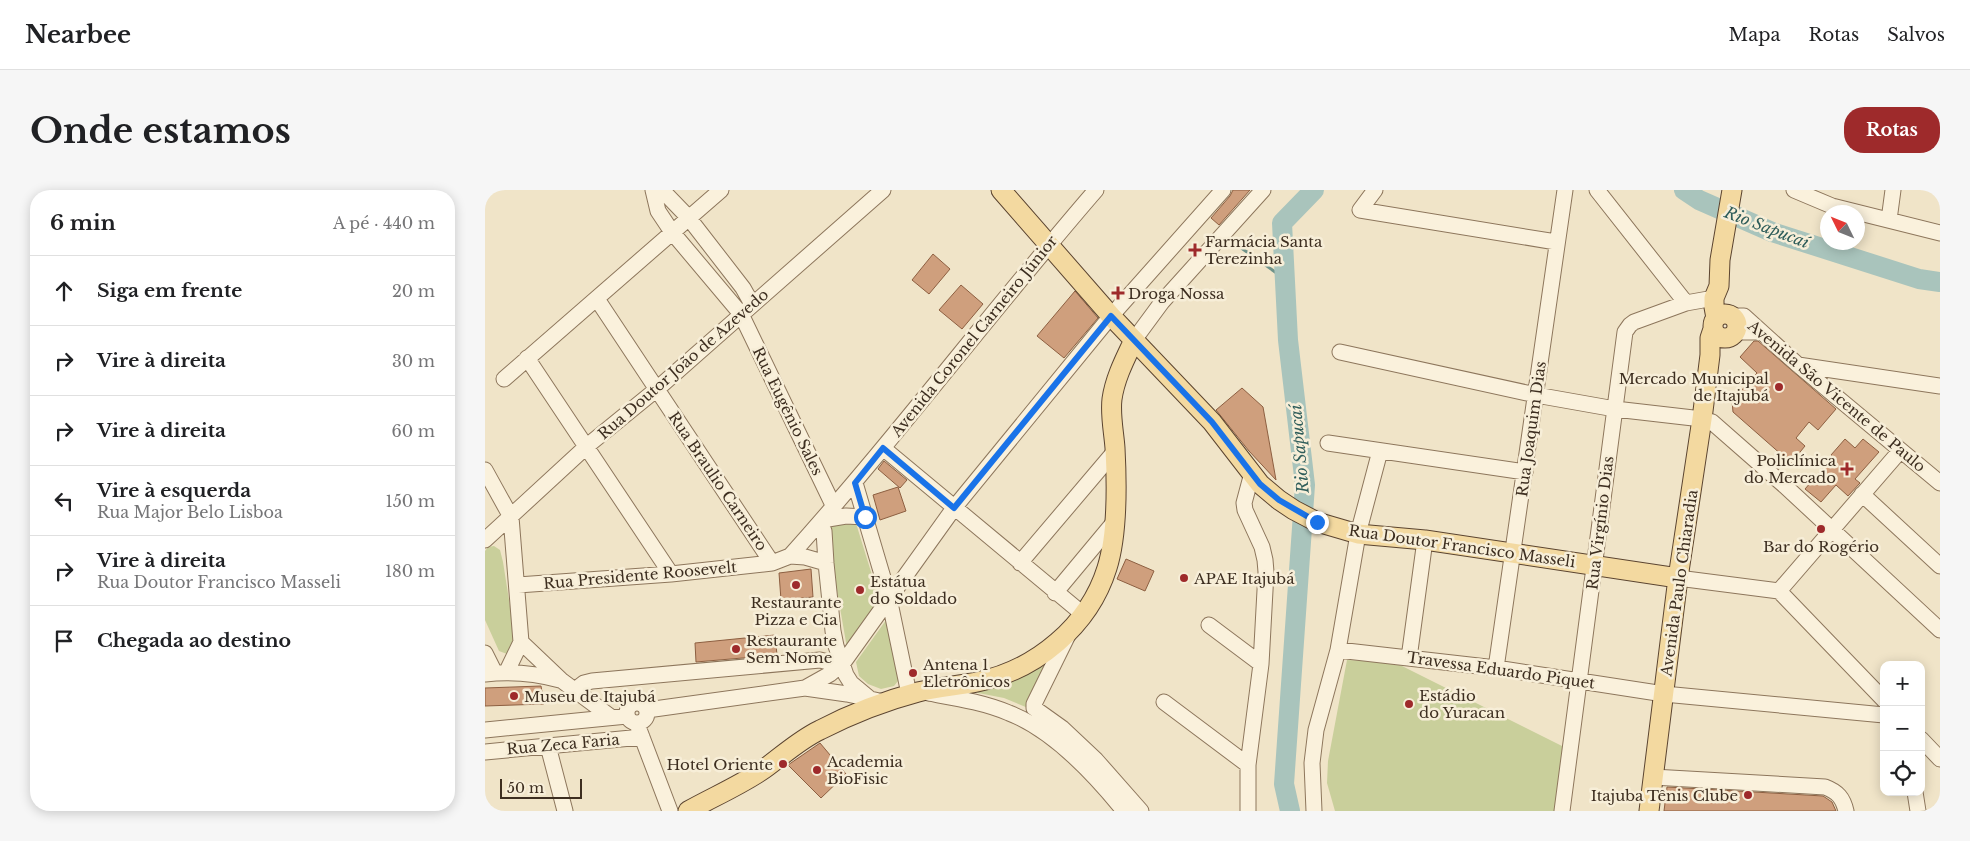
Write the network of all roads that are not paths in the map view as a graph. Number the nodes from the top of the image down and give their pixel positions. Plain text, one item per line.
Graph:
1 (653, 190) edge
2 (662, 190) edge
3 (721, 190) edge
4 (883, 190) edge
5 (1001, 190) edge
6 (1096, 190) edge
7 (1223, 190) edge
8 (1263, 190) edge
9 (1375, 190) edge
10 (1565, 190) edge
11 (1597, 190) edge
12 (1732, 190) edge
13 (1794, 190) edge
14 (1893, 190) edge
15 (688, 217) junction
16 (1889, 220) junction
17 (672, 232) junction
18 (1940, 232) edge
19 (1556, 242) junction
20 (1048, 246) junction
21 (1717, 292) junction
22 (597, 299) junction
23 (1686, 303) junction
24 (747, 309) junction
25 (1111, 316) junction
26 (1726, 325) junction
27 (1134, 340) junction
28 (1340, 352) dead end
29 (527, 358) junction
30 (1797, 364) junction
31 (504, 379) dead end
32 (1940, 386) edge
33 (657, 389) junction
34 (1536, 395) junction
35 (1615, 409) junction
36 (1702, 419) junction
37 (1328, 443) dead end
38 (587, 446) junction
39 (883, 448) junction
40 (1115, 451) junction
41 (1380, 451) junction
42 (1900, 451) junction
43 (485, 470) edge
44 (1525, 472) junction
45 (1256, 478) junction
46 (855, 483) junction
47 (1940, 483) edge
48 (1862, 494) junction
49 (834, 507) junction
50 (954, 508) junction
51 (511, 517) junction
52 (865, 517) junction
53 (1115, 521) junction
54 (821, 522) junction
55 (1831, 529) junction
56 (1350, 532) junction
57 (487, 539) edge
58 (1425, 540) junction
59 (1512, 552) junction
60 (514, 554) junction
61 (790, 556) junction
62 (772, 563) junction
63 (826, 563) junction
64 (1020, 563) junction
65 (1595, 565) junction
66 (1940, 566) edge
67 (671, 574) junction
68 (1678, 578) junction
69 (518, 585) junction
70 (1779, 591) junction
71 (1055, 593) junction
72 (889, 598) junction
73 (1083, 615) junction
74 (1209, 625) dead end
75 (1940, 630) edge
76 (1070, 632) junction
77 (521, 642) junction
78 (1338, 650) junction
79 (485, 653) edge
80 (1409, 658) junction
81 (1261, 664) junction
82 (840, 665) junction
83 (1496, 668) junction
84 (496, 673) edge
85 (561, 680) junction
86 (1580, 680) junction
87 (805, 688) junction
88 (575, 690) junction
89 (914, 693) junction
90 (1664, 694) junction
91 (1879, 695) edge
92 (877, 700) junction
93 (1165, 702) dead end
94 (1860, 713) junction
95 (1880, 715) edge
96 (611, 717) junction
97 (635, 725) junction
98 (485, 730) edge
99 (548, 746) junction
100 (485, 752) edge
101 (1248, 766) junction
102 (1653, 777) junction
103 (1916, 796) edge
104 (565, 811) edge
105 (670, 811) edge
106 (688, 811) edge
107 (1124, 811) edge
108 (1141, 811) edge
109 (1248, 811) edge
110 (1314, 811) edge
111 (1562, 811) edge
112 (1649, 811) edge
113 (1846, 811) edge
114 (1919, 811) edge

1 - 17 street
2 - 15 street
3 - 15 street
4 - 24 street, Rua Doutor João de Azevedo
5 - 20 main road, Rua Doutor Francisco Masseli
6 - 20 street, Avenida Coronel Carneiro Júnior
7 - 25 street
8 - 27 street
9 - 19 street
10 - 19 street, Rua Joaquim Dias
11 - 23 street
12 - 21 main road
13 - 16 street
14 - 16 street
15 - 17 street
15 - 24 street
16 - 18 street
17 - 22 street
17 - 24 street
19 - 34 street, Rua Joaquim Dias
20 - 25 main road, Rua Doutor Francisco Masseli
20 - 39 street, Avenida Coronel Carneiro Júnior
21 - 23 street, Rua Virgínio Dias
21 - 26 main road
22 - 29 street
22 - 33 street, Rua Braulio Carneiro
23 - 35 street, Rua Virgínio Dias
24 - 33 street, Rua Doutor João de Azevedo
24 - 49 street, Rua Eugênio Sales
25 - 27 main road, Rua Doutor Francisco Masseli
25 - 50 street
26 - 30 street, Avenida São Vicente de Paulo
26 - 36 main road, Avenida Paulo Chiaradia
27 - 40 main road
27 - 45 main road, Rua Doutor Francisco Masseli
28 - 34 street
29 - 31 street
29 - 38 street
30 - 32 street
30 - 42 street, Avenida São Vicente de Paulo
33 - 38 street, Rua Doutor João de Azevedo
33 - 62 street, Rua Braulio Carneiro
34 - 35 street
34 - 44 street, Rua Joaquim Dias
35 - 36 street
35 - 65 street, Rua Virgínio Dias
36 - 55 street
36 - 68 main road, Avenida Paulo Chiaradia
37 - 41 street
38 - 51 street, Rua Doutor João de Azevedo
38 - 67 street
39 - 46 street, Avenida Coronel Carneiro Júnior
39 - 50 street
40 - 53 main road
40 - 64 street
41 - 44 street
41 - 56 street
42 - 47 street, Avenida São Vicente de Paulo
42 - 48 street
43 - 51 street
44 - 59 street, Rua Joaquim Dias
45 - 56 main road, Rua Doutor Francisco Masseli
45 - 81 street
46 - 49 street, Avenida Coronel Carneiro Júnior
46 - 52 street
48 - 55 street
48 - 66 street
49 - 54 street, Avenida Coronel Carneiro Júnior
50 - 64 street
50 - 72 street
51 - 57 street, Rua Doutor João de Azevedo
51 - 60 street
52 - 54 street
52 - 72 street
53 - 71 street
53 - 73 main road
54 - 61 street, Avenida Coronel Carneiro Júnior
54 - 63 street
55 - 70 street
55 - 75 street
56 - 58 main road, Rua Doutor Francisco Masseli
56 - 78 street
57 - 60 street
58 - 59 main road, Rua Doutor Francisco Masseli
58 - 80 street
59 - 65 main road, Rua Doutor Francisco Masseli
59 - 83 street, Rua Joaquim Dias
60 - 69 street
61 - 62 street, Rua Presidente Roosevelt
61 - 63 street
62 - 67 street, Rua Presidente Roosevelt
63 - 82 street
64 - 71 street
65 - 68 main road, Rua Doutor Francisco Masseli
65 - 86 street, Rua Virgínio Dias
67 - 69 street, Rua Presidente Roosevelt
68 - 70 street
68 - 90 main road, Avenida Paulo Chiaradia
69 - 77 street
70 - 91 street
71 - 73 street
72 - 82 street
72 - 89 street
73 - 76 main road
74 - 81 street
76 - 89 main road
76 - 108 street
77 - 84 street
77 - 85 street
78 - 80 street, Travessa Eduardo Piquet
78 - 110 street
79 - 84 street
80 - 83 street, Travessa Eduardo Piquet
81 - 101 street
82 - 87 street
82 - 88 street
82 - 92 street
83 - 86 street, Travessa Eduardo Piquet
84 - 85 street
85 - 88 street
86 - 90 street, Travessa Eduardo Piquet
86 - 111 street, Rua Virgínio Dias
87 - 92 street
87 - 97 street
88 - 96 street
89 - 92 main road
89 - 107 street
90 - 94 street, Travessa Eduardo Piquet
90 - 102 main road, Avenida Paulo Chiaradia
91 - 94 street
92 - 106 main road
93 - 101 street
94 - 95 street, Travessa Eduardo Piquet
96 - 97 street
96 - 98 street
97 - 99 street, Rua Zeca Faria
97 - 105 street
99 - 100 street, Rua Zeca Faria
99 - 104 street
101 - 109 street
102 - 112 main road, Avenida Paulo Chiaradia
102 - 113 street
103 - 114 street

